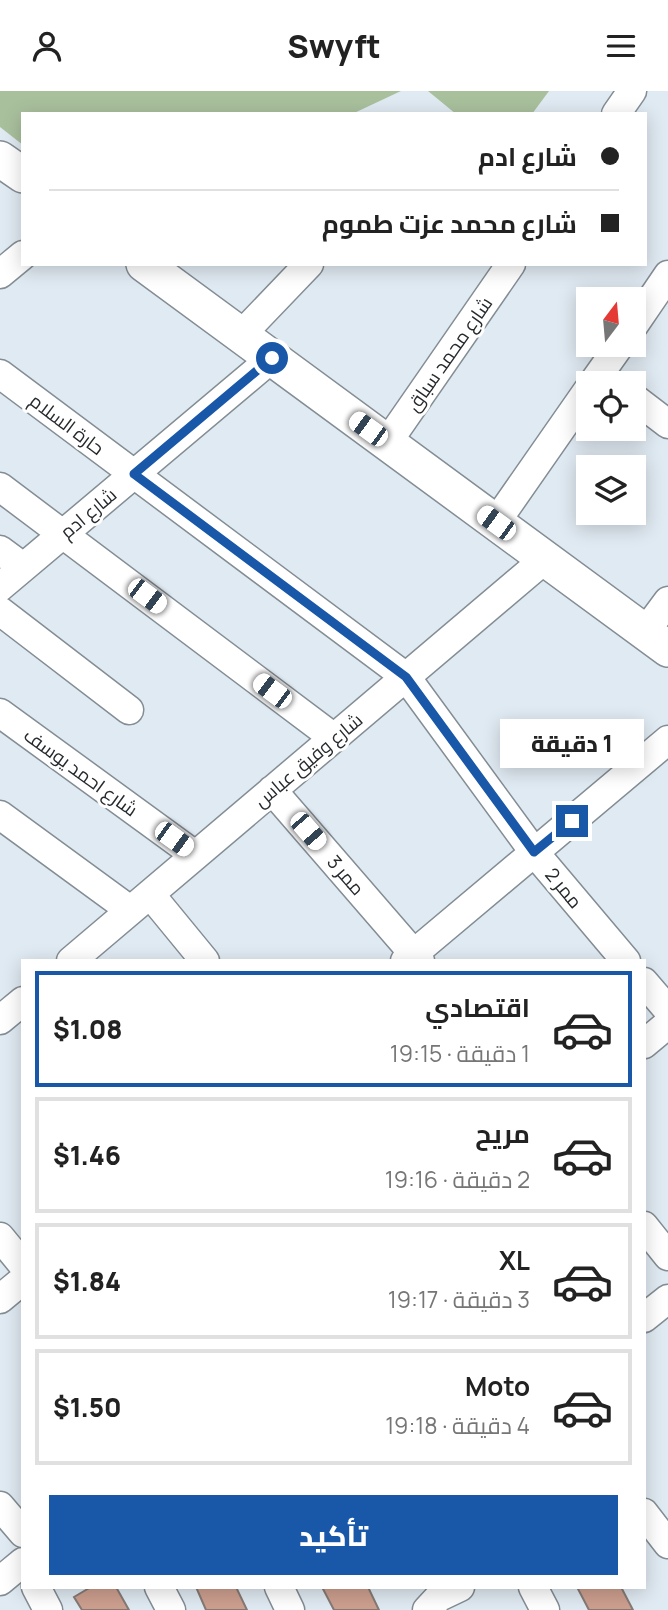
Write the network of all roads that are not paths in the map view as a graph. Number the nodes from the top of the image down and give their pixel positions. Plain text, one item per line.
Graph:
1 (632, 91) edge
2 (617, 112) edge
3 (0, 159) edge
4 (21, 174) edge
5 (21, 257) edge
6 (147, 266) edge
7 (307, 266) edge
8 (510, 266) edge
9 (0, 274) edge
10 (668, 275) edge
11 (646, 307) edge
12 (241, 335) junction
13 (272, 358) junction
14 (0, 374) edge
15 (646, 407) edge
16 (576, 413) edge
17 (668, 424) edge
18 (387, 443) junction
19 (134, 474) junction
20 (0, 487) edge
21 (496, 523) junction
22 (63, 534) junction
23 (0, 551) edge
24 (545, 559) junction
25 (23, 567) junction
26 (0, 587) edge
27 (668, 601) edge
28 (0, 611) edge
29 (657, 641) edge
30 (406, 677) junction
31 (129, 710) dead end
32 (0, 713) edge
33 (334, 738) junction
34 (668, 741) edge
35 (272, 790) junction
36 (0, 815) edge
37 (534, 852) junction
38 (195, 855) junction
39 (140, 902) junction
40 (413, 958) edge
41 (73, 959) edge
42 (203, 959) edge
43 (624, 959) edge
44 (646, 984) edge
45 (21, 1003) edge
46 (668, 1010) edge
47 (0, 1020) edge
48 (668, 1024) edge
49 (646, 1042) edge
50 (646, 1228) edge
51 (0, 1237) edge
52 (668, 1256) edge
53 (21, 1263) edge
54 (21, 1282) edge
55 (0, 1299) edge
56 (668, 1299) edge
57 (646, 1316) edge
58 (0, 1506) edge
59 (646, 1515) edge
60 (21, 1531) edge
61 (666, 1537) edge
62 (21, 1564) edge
63 (0, 1581) edge
64 (37, 1589) edge
65 (160, 1589) edge
66 (280, 1589) edge
67 (456, 1589) edge
68 (534, 1589) edge
69 (425, 1601) edge
70 (48, 1610) edge
71 (170, 1610) edge
72 (290, 1610) edge
73 (545, 1610) edge

1 - 2 street
3 - 4 main road
5 - 9 street
6 - 12 main road
7 - 12 street
8 - 18 street, شارع محمد سباق
10 - 11 street
12 - 13 main road
13 - 18 main road
13 - 19 street, شارع ادم
14 - 19 street, حارة السلام
15 - 17 street
16 - 21 street
18 - 21 main road
19 - 22 street, شارع ادم
19 - 30 street, حارة السلام
20 - 22 street
21 - 24 main road
22 - 25 street, شارع ادم
22 - 33 street
23 - 25 street
24 - 29 main road
24 - 30 street, شارع وفيق عباس
25 - 26 street, شارع ادم
27 - 29 street
28 - 31 street
30 - 33 street, شارع وفيق عباس
30 - 37 street, ممر 2
32 - 38 street, شارع احمد يوسف
33 - 35 street, شارع وفيق عباس
34 - 37 street
35 - 38 street, شارع وفيق عباس
35 - 40 street, ممر 3
36 - 39 street
37 - 40 street
37 - 43 street, ممر 2
38 - 39 street, شارع وفيق عباس
39 - 41 street, شارع وفيق عباس
39 - 42 street
44 - 46 street
45 - 47 street
48 - 49 street
50 - 52 street
51 - 53 street
54 - 55 street
56 - 57 street
58 - 60 street
59 - 61 street
62 - 63 street
64 - 70 street
65 - 71 street
66 - 72 street
67 - 69 street
68 - 73 street

